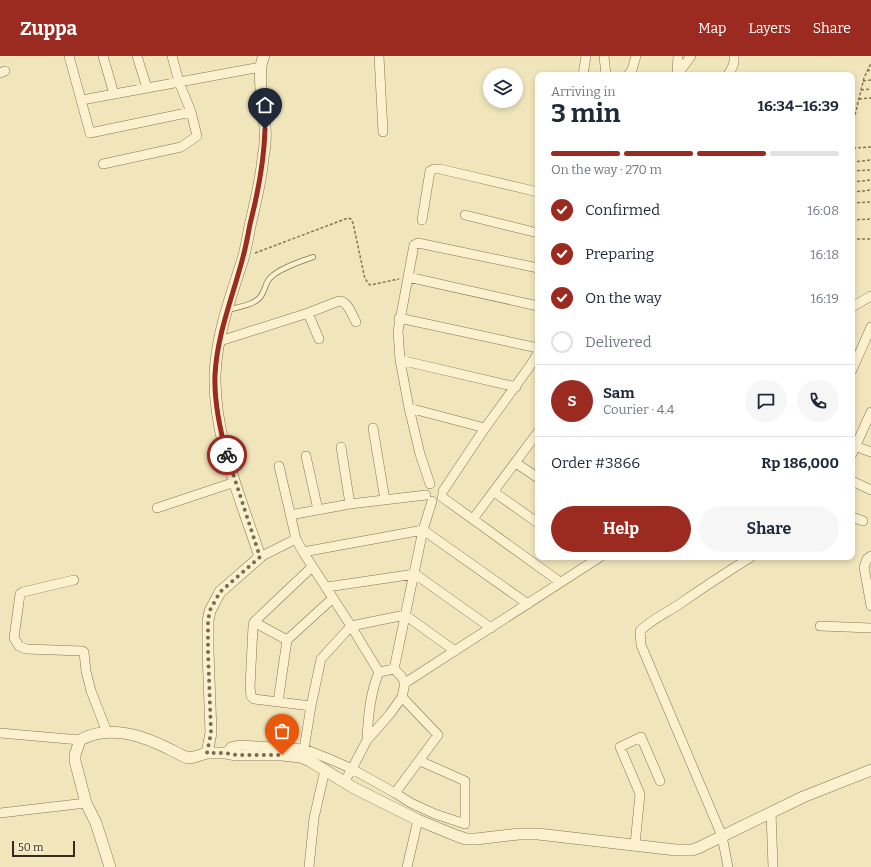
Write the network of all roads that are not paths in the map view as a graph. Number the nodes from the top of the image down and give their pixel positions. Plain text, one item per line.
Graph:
1 (69, 56) edge
2 (103, 56) edge
3 (137, 56) edge
4 (172, 56) edge
5 (264, 56) edge
6 (379, 56) edge
7 (586, 56) edge
8 (604, 56) edge
9 (636, 56) edge
10 (678, 56) edge
11 (691, 56) edge
12 (734, 56) edge
13 (261, 67) junction
14 (583, 72) edge
15 (606, 72) edge
16 (630, 72) edge
17 (677, 72) edge
18 (679, 72) edge
19 (730, 72) edge
20 (179, 82) junction
21 (147, 88) junction
22 (114, 94) junction
23 (82, 100) junction
24 (191, 112) junction
25 (383, 132) dead end
26 (103, 164) dead end
27 (535, 191) edge
28 (465, 215) dead end
29 (422, 220) dead end
30 (535, 232) edge
31 (314, 256) dead end
32 (535, 267) edge
33 (408, 277) junction
34 (871, 296) edge
35 (535, 305) edge
36 (855, 305) edge
37 (227, 310) junction
38 (308, 313) junction
39 (399, 318) junction
40 (356, 322) dead end
41 (871, 327) edge
42 (319, 339) dead end
43 (220, 341) junction
44 (535, 347) edge
45 (535, 358) edge
46 (400, 360) junction
47 (855, 363) edge
48 (516, 388) junction
49 (410, 408) junction
50 (871, 412) edge
51 (373, 428) dead end
52 (485, 428) junction
53 (535, 436) edge
54 (855, 444) edge
55 (341, 447) dead end
56 (855, 448) edge
57 (871, 452) edge
58 (306, 456) dead end
59 (516, 463) junction
60 (279, 466) dead end
61 (535, 476) edge
62 (235, 482) junction
63 (855, 482) edge
64 (430, 484) junction
65 (871, 490) edge
66 (494, 492) junction
67 (442, 494) junction
68 (429, 498) junction
69 (385, 500) junction
70 (350, 504) junction
71 (157, 508) dead end
72 (318, 510) junction
73 (290, 515) junction
74 (855, 518) edge
75 (474, 520) junction
76 (535, 521) edge
77 (863, 521) dead end
78 (423, 530) junction
79 (296, 539) junction
80 (303, 552) junction
81 (871, 556) edge
82 (260, 557) junction
83 (591, 560) edge
84 (746, 560) edge
85 (312, 567) junction
86 (415, 574) junction
87 (74, 580) dead end
88 (560, 582) junction
89 (327, 587) junction
90 (333, 598) junction
91 (528, 604) junction
92 (871, 606) edge
93 (405, 615) junction
94 (254, 622) junction
95 (351, 626) junction
96 (820, 626) dead end
97 (491, 628) junction
98 (871, 628) edge
99 (287, 640) junction
100 (455, 651) junction
101 (394, 669) junction
102 (378, 672) junction
103 (405, 683) junction
104 (402, 697) junction
105 (278, 702) junction
106 (311, 706) junction
107 (107, 732) junction
108 (0, 733) edge
109 (80, 740) junction
110 (367, 740) junction
111 (304, 750) junction
112 (207, 753) junction
113 (226, 753) junction
114 (420, 761) junction
115 (352, 769) junction
116 (325, 770) junction
117 (871, 770) edge
118 (660, 781) dead end
119 (344, 782) junction
120 (395, 793) junction
121 (86, 803) junction
122 (771, 812) junction
123 (0, 813) edge
124 (418, 820) junction
125 (722, 836) junction
126 (635, 844) junction
127 (110, 867) edge
128 (309, 867) edge
129 (407, 867) edge
130 (728, 867) edge
131 (773, 867) edge

1 - 23 street
2 - 22 street
3 - 21 street
4 - 20 street
5 - 13 street
6 - 25 street
7 - 14 street
8 - 15 street
9 - 16 street
10 - 17 street
11 - 18 street
12 - 19 street
13 - 20 street
13 - 37 street
20 - 21 street
20 - 24 street
21 - 22 street
22 - 23 street
23 - 24 street
24 - 26 street
27 - 29 street
28 - 30 street
31 - 37 lane
32 - 33 street
33 - 35 street
33 - 39 street
34 - 36 street
37 - 43 street
38 - 40 street
38 - 42 street
38 - 43 street
39 - 44 street
39 - 46 street
41 - 47 street
43 - 62 street
45 - 48 street
46 - 48 street
46 - 49 street
48 - 52 street
49 - 52 street
49 - 64 street
50 - 54 street
51 - 69 street
52 - 67 street
53 - 59 street
55 - 70 street
56 - 57 street
58 - 72 street
59 - 61 street
59 - 66 street
60 - 73 street
62 - 71 street
62 - 82 street
63 - 65 street
64 - 67 street
64 - 68 street
66 - 75 street
66 - 76 street
67 - 68 street
67 - 75 street
68 - 69 street
68 - 78 street
69 - 70 street
70 - 72 street
72 - 73 street
73 - 79 street
74 - 77 street
75 - 88 street
78 - 80 street
78 - 86 street
78 - 91 street
79 - 80 street
79 - 82 street
80 - 85 street
81 - 92 street
82 - 112 street
83 - 88 street
84 - 125 street
85 - 89 street
85 - 94 street
86 - 89 street
86 - 93 street
86 - 97 street
87 - 107 street
88 - 91 street
89 - 90 street
90 - 95 street
90 - 99 street
91 - 97 street
93 - 95 street
93 - 100 street
93 - 101 street
94 - 99 street
94 - 105 street
95 - 102 street
95 - 106 street
96 - 98 street
97 - 100 street
99 - 105 street
100 - 103 street
101 - 102 street
101 - 103 street
102 - 110 street
103 - 104 street
104 - 110 street
104 - 114 street
105 - 106 street
106 - 111 street
107 - 109 street
107 - 112 street
108 - 109 street
109 - 121 street
110 - 115 street
111 - 113 street
111 - 115 street
112 - 113 street
113 - 116 street
114 - 120 street
114 - 120 street
115 - 119 street
115 - 120 street
116 - 119 street
116 - 128 street
117 - 122 street
118 - 126 street
119 - 124 street
121 - 123 street
121 - 127 street
122 - 125 street
122 - 131 street
124 - 126 street
124 - 129 street
125 - 126 street
125 - 130 street

